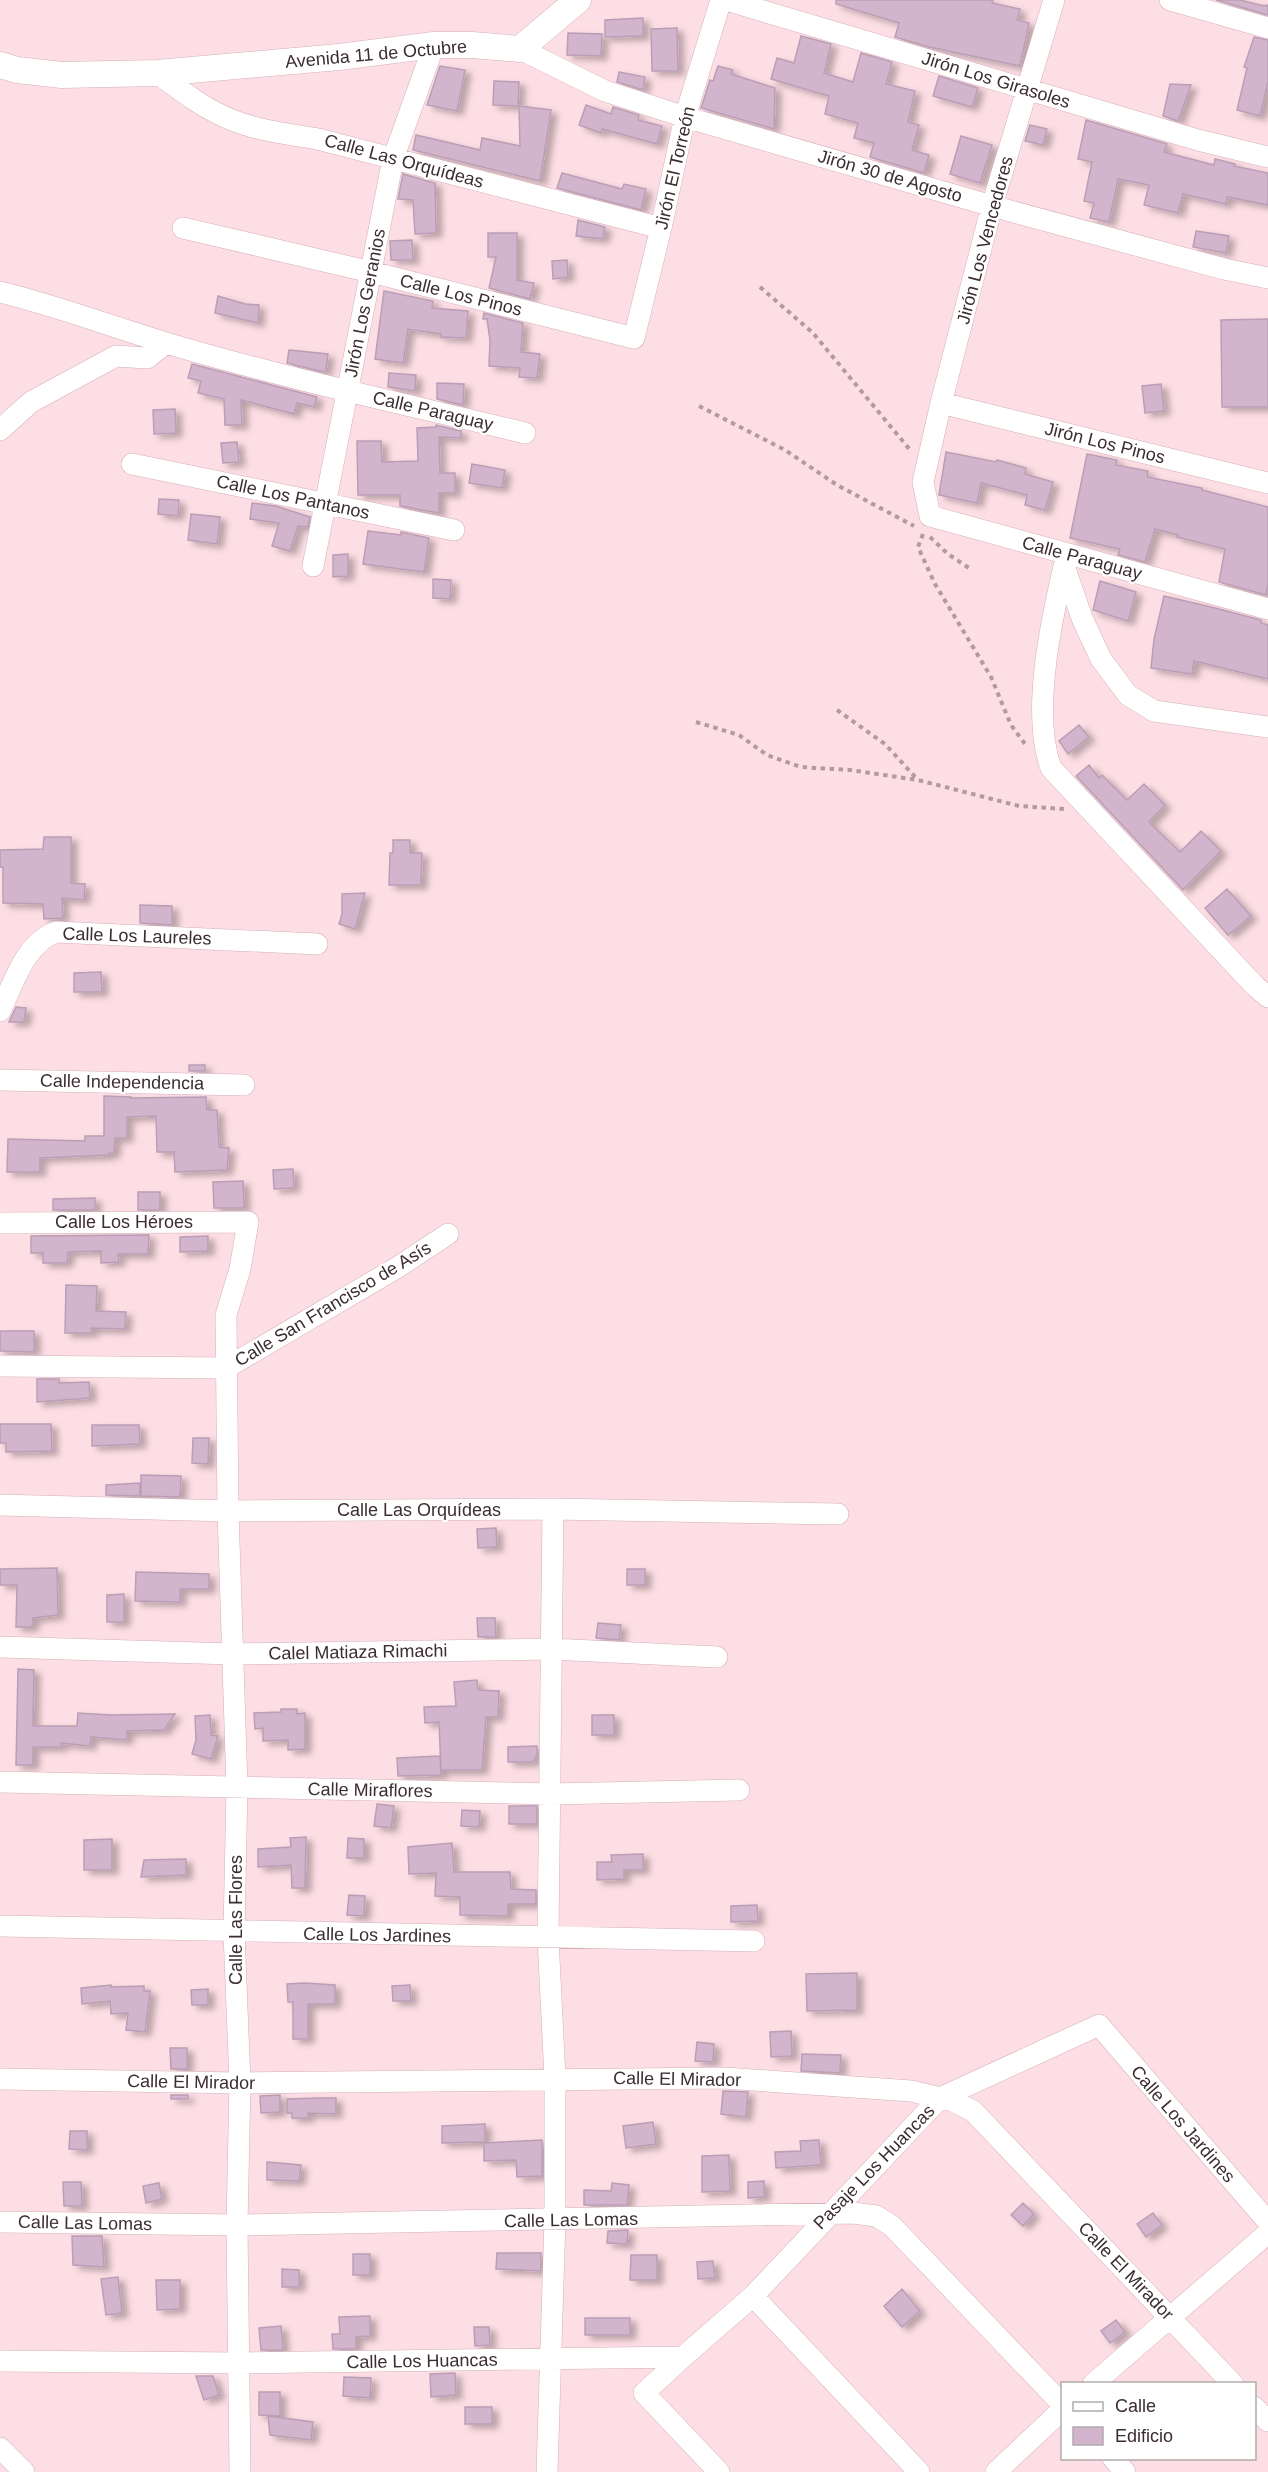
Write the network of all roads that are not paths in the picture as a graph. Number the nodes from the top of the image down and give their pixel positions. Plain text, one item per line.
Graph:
1 (578, 0) edge
2 (724, 0) edge
3 (1054, 0) edge
4 (1170, 0) edge
5 (1268, 28) edge
6 (434, 45) junction
7 (520, 49) junction
8 (0, 65) edge
9 (157, 73) junction
10 (1028, 89) junction
11 (685, 117) junction
12 (1268, 157) edge
13 (393, 159) junction
14 (992, 206) junction
15 (183, 228) dead end
16 (661, 228) junction
17 (371, 272) junction
18 (1268, 278) edge
19 (0, 292) edge
20 (633, 338) joint
21 (166, 343) junction
22 (347, 390) junction
23 (941, 403) junction
24 (0, 430) edge
25 (525, 433) dead end
26 (132, 464) dead end
27 (923, 482) joint
28 (1268, 483) edge
29 (326, 504) junction
30 (454, 530) dead end
31 (1065, 560) junction
32 (313, 566) dead end
33 (1268, 609) edge
34 (1268, 727) edge
35 (317, 944) dead end
36 (1268, 997) edge
37 (0, 1011) edge
38 (0, 1080) edge
39 (244, 1085) dead end
40 (248, 1222) joint
41 (0, 1223) edge
42 (448, 1234) dead end
43 (0, 1366) edge
44 (226, 1368) junction
45 (0, 1504) edge
46 (553, 1509) junction
47 (228, 1511) junction
48 (838, 1514) dead end
49 (0, 1647) edge
50 (551, 1649) junction
51 (232, 1653) junction
52 (717, 1657) dead end
53 (0, 1782) edge
54 (237, 1787) junction
55 (740, 1790) dead end
56 (551, 1794) junction
57 (0, 1926) edge
58 (234, 1932) junction
59 (548, 1938) junction
60 (754, 1941) dead end
61 (1099, 2025) joint
62 (555, 2078) junction
63 (0, 2079) edge
64 (240, 2083) junction
65 (940, 2098) junction
66 (853, 2188) junction
67 (829, 2214) junction
68 (876, 2216) junction
69 (555, 2220) junction
70 (0, 2222) edge
71 (1268, 2222) edge
72 (237, 2225) junction
73 (1268, 2234) edge
74 (753, 2296) junction
75 (1170, 2316) junction
76 (683, 2357) junction
77 (551, 2359) junction
78 (0, 2361) edge
79 (238, 2363) junction
80 (1095, 2382) edge
81 (1231, 2382) edge
82 (1061, 2403) edge
83 (1256, 2409) edge
84 (1061, 2411) edge
85 (1268, 2421) edge
86 (0, 2448) edge
87 (1115, 2460) edge
88 (24, 2472) edge
89 (240, 2472) edge
90 (547, 2472) edge
91 (719, 2472) edge
92 (920, 2472) edge
93 (996, 2472) edge
94 (1125, 2472) edge

1 - 7 street
2 - 10 street, Jirón Los Girasoles
2 - 11 street, Jirón El Torreón
3 - 10 street, Jirón Los Vencedores
4 - 5 street
6 - 7 street, Avenida 11 de Octubre
6 - 9 street, Avenida 11 de Octubre
6 - 13 street, Jirón Los Geranios
7 - 11 street, Jirón 30 de Agosto
8 - 9 street, Avenida 11 de Octubre
9 - 13 street, Calle Las Orquídeas
10 - 12 street, Jirón Los Girasoles
10 - 14 street, Jirón Los Vencedores
11 - 14 street, Jirón 30 de Agosto
11 - 16 street, Jirón El Torreón
13 - 16 street, Calle Las Orquídeas
13 - 17 street, Jirón Los Geranios
14 - 18 street, Jirón 30 de Agosto
14 - 23 street, Jirón Los Vencedores
15 - 17 street, Calle Los Pinos
16 - 20 street, Jirón El Torreón
17 - 20 street, Calle Los Pinos
17 - 22 street, Jirón Los Geranios
19 - 21 street, Calle Paraguay
21 - 22 street, Calle Paraguay
21 - 24 street
22 - 25 street, Calle Paraguay
22 - 29 street, Jirón Los Geranios
23 - 27 street, Jirón Los Vencedores
23 - 28 street, Jirón Los Pinos
26 - 29 street, Calle Los Pantanos
27 - 31 street, Calle Paraguay
29 - 30 street, Calle Los Pantanos
29 - 32 street, Jirón Los Geranios
31 - 33 street, Calle Paraguay
31 - 34 street
31 - 36 street
35 - 37 street, Calle Los Laureles
38 - 39 street, Calle Independencia
40 - 41 street, Calle Los Héroes
40 - 44 street, Calle Las Flores
42 - 44 street, Calle San Francisco de Asís
43 - 44 street, Calle San Francisco de Asís
44 - 47 street, Calle Las Flores
45 - 47 street, Calle Las Orquídeas
46 - 47 street, Calle Las Orquídeas
46 - 48 street, Calle Las Orquídeas
46 - 50 street
47 - 51 street, Calle Las Flores
49 - 51 street, Calel Matiaza Rimachi
50 - 51 street, Calel Matiaza Rimachi
50 - 52 street, Calel Matiaza Rimachi
50 - 56 street
51 - 54 street, Calle Las Flores
53 - 54 street, Calle Miraflores
54 - 56 street, Calle Miraflores
54 - 58 street, Calle Las Flores
55 - 56 street, Calle Miraflores
56 - 59 street
57 - 58 street, Calle Los Jardines
58 - 59 street, Calle Los Jardines
58 - 64 street, Calle Las Flores
59 - 60 street, Calle Los Jardines
59 - 62 street
61 - 65 street, Pasaje Los Huancas
61 - 71 street, Calle Los Jardines
62 - 64 street, Calle El Mirador
62 - 65 street, Calle El Mirador
62 - 69 street
63 - 64 street, Calle El Mirador
64 - 72 street, Calle Las Flores
65 - 66 street, Pasaje Los Huancas
65 - 75 street, Calle El Mirador
66 - 67 street, Pasaje Los Huancas
66 - 68 street
67 - 68 street, Calle Las Lomas
67 - 69 street, Calle Las Lomas
67 - 74 street, Pasaje Los Huancas
68 - 82 street
69 - 72 street, Calle Las Lomas
69 - 77 street
70 - 72 street, Calle Las Lomas
72 - 79 street, Calle Las Flores
73 - 75 street
74 - 76 street, Pasaje Los Huancas
74 - 92 street
75 - 80 street
75 - 81 street, Calle El Mirador
76 - 77 street, Calle Los Huancas
76 - 91 street
77 - 79 street, Calle Los Huancas
77 - 90 street
78 - 79 street, Calle Los Huancas
79 - 89 street, Calle Las Flores
83 - 85 street
84 - 93 street
86 - 88 street
87 - 94 street

